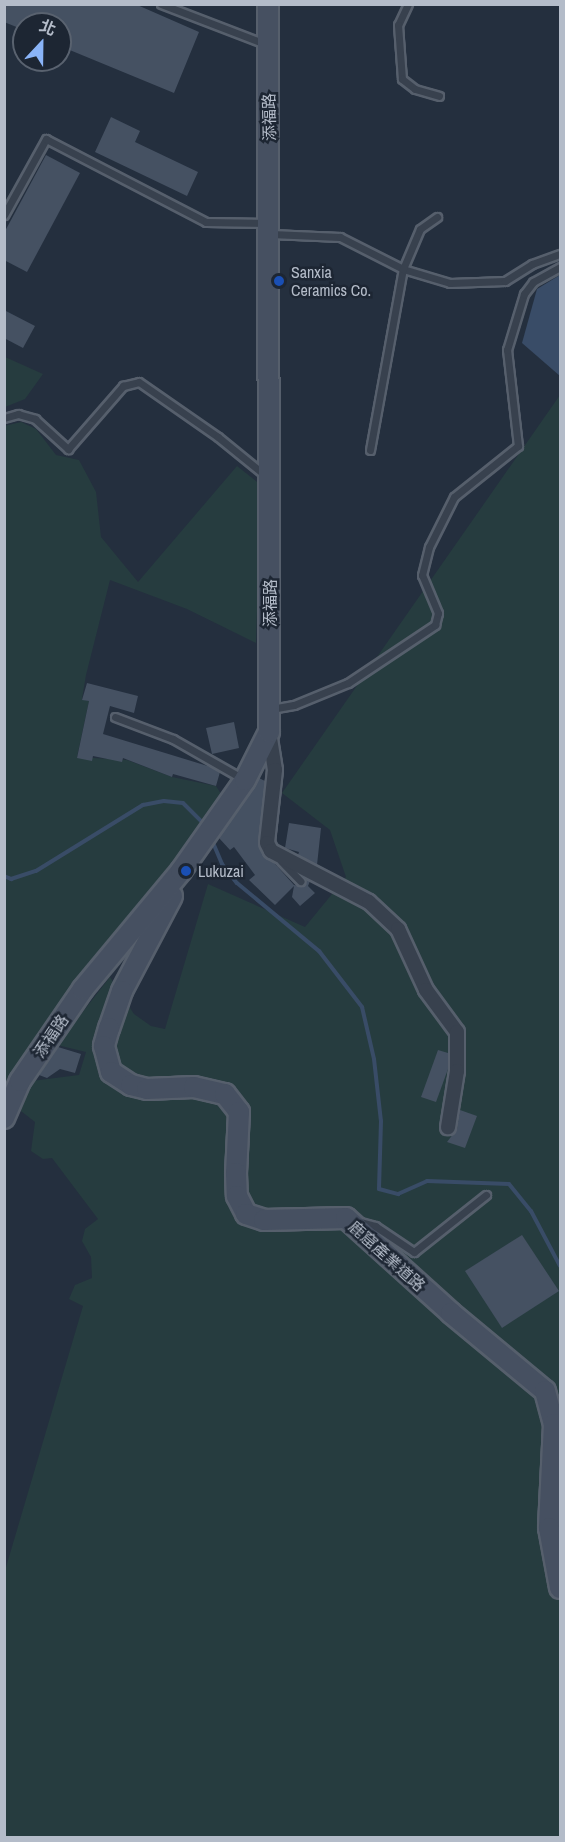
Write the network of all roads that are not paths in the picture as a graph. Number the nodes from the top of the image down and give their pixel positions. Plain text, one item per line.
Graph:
1 (161, 4) edge
2 (268, 4) edge
3 (408, 4) edge
4 (268, 45) junction
5 (440, 96) dead end
6 (4, 215) edge
7 (437, 217) dead end
8 (270, 229) junction
9 (561, 254) edge
10 (561, 267) edge
11 (404, 269) junction
12 (4, 418) edge
13 (370, 450) dead end
14 (270, 479) junction
15 (270, 709) junction
16 (115, 717) dead end
17 (269, 732) junction
18 (245, 780) junction
19 (271, 851) junction
20 (181, 872) junction
21 (300, 881) dead end
22 (4, 1118) edge
23 (448, 1127) dead end
24 (486, 1195) dead end
25 (346, 1218) junction
26 (561, 1588) edge

1 - 4 lane
2 - 4 street, 添福路
3 - 5 lane
4 - 8 street, 添福路
6 - 8 lane
7 - 11 lane
8 - 11 lane
8 - 14 street, 添福路
9 - 11 lane
10 - 15 lane
11 - 13 lane
12 - 14 lane
14 - 15 street, 添福路
15 - 17 street, 添福路
16 - 18 lane
17 - 18 street, 添福路
17 - 19 street
18 - 20 street, 添福路
19 - 21 lane
19 - 23 street
20 - 22 street, 添福路
20 - 25 street, 鹿窟產業道路
24 - 25 lane
25 - 26 street, 鹿窟產業道路

